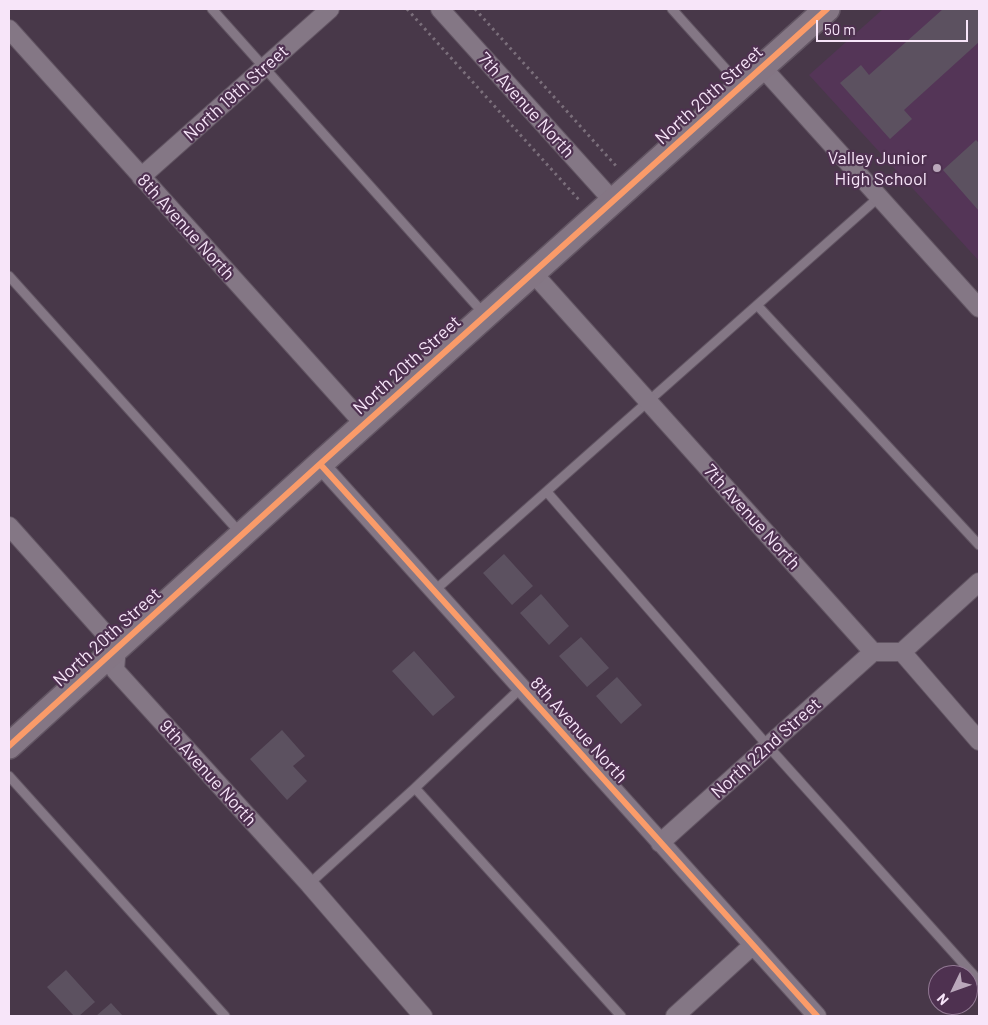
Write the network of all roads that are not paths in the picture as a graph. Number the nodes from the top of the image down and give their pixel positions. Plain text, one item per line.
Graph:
1 (212, 9) edge
2 (330, 9) edge
3 (440, 9) edge
4 (672, 9) edge
5 (827, 9) edge
6 (9, 29) edge
7 (762, 67) junction
8 (264, 68) junction
9 (741, 86) junction
10 (141, 177) junction
11 (879, 197) junction
12 (613, 201) junction
13 (533, 273) junction
14 (9, 276) edge
15 (757, 305) junction
16 (979, 308) edge
17 (485, 316) junction
18 (648, 401) junction
19 (364, 424) junction
20 (320, 464) junction
21 (546, 492) junction
22 (9, 526) edge
23 (242, 535) junction
24 (979, 545) edge
25 (979, 582) edge
26 (434, 592) junction
27 (117, 647) junction
28 (873, 652) junction
29 (902, 652) junction
30 (521, 688) junction
31 (979, 741) edge
32 (9, 746) edge
33 (768, 746) junction
34 (9, 776) edge
35 (415, 788) junction
36 (660, 843) junction
37 (308, 884) junction
38 (753, 945) junction
39 (979, 981) edge
40 (225, 1016) edge
41 (423, 1016) edge
42 (621, 1016) edge
43 (675, 1016) edge
44 (817, 1016) edge

1 - 8 lane
2 - 8 street, North 19th Street
3 - 12 street, 7th Avenue North
4 - 9 lane
5 - 7 street, North 20th Street
6 - 10 street, 8th Avenue North
7 - 9 street, North 20th Street
7 - 11 street
8 - 10 street, North 19th Street
8 - 17 lane
9 - 12 street, North 20th Street
10 - 19 street, 8th Avenue North
11 - 15 lane
11 - 16 street
12 - 13 street, North 20th Street
13 - 17 street, North 20th Street
13 - 18 street, 7th Avenue North
14 - 23 lane
15 - 18 lane
15 - 24 lane
17 - 19 street, North 20th Street
18 - 21 lane
18 - 28 street, 7th Avenue North
19 - 20 street, North 20th Street
20 - 23 street, North 20th Street
20 - 26 street, 8th Avenue North
21 - 26 lane
21 - 33 lane
22 - 27 street
23 - 27 street, North 20th Street
25 - 29 street
26 - 30 street, 8th Avenue North
27 - 32 street, North 20th Street
27 - 37 street, 9th Avenue North
28 - 29 street
28 - 33 street, North 22nd Street
29 - 31 street
30 - 35 lane
30 - 36 street, 8th Avenue North
33 - 36 street, North 22nd Street
33 - 39 lane
34 - 40 lane
35 - 37 lane
35 - 42 lane
36 - 38 street, 8th Avenue North
37 - 41 street, 9th Avenue North
38 - 43 street
38 - 44 street, 8th Avenue North

